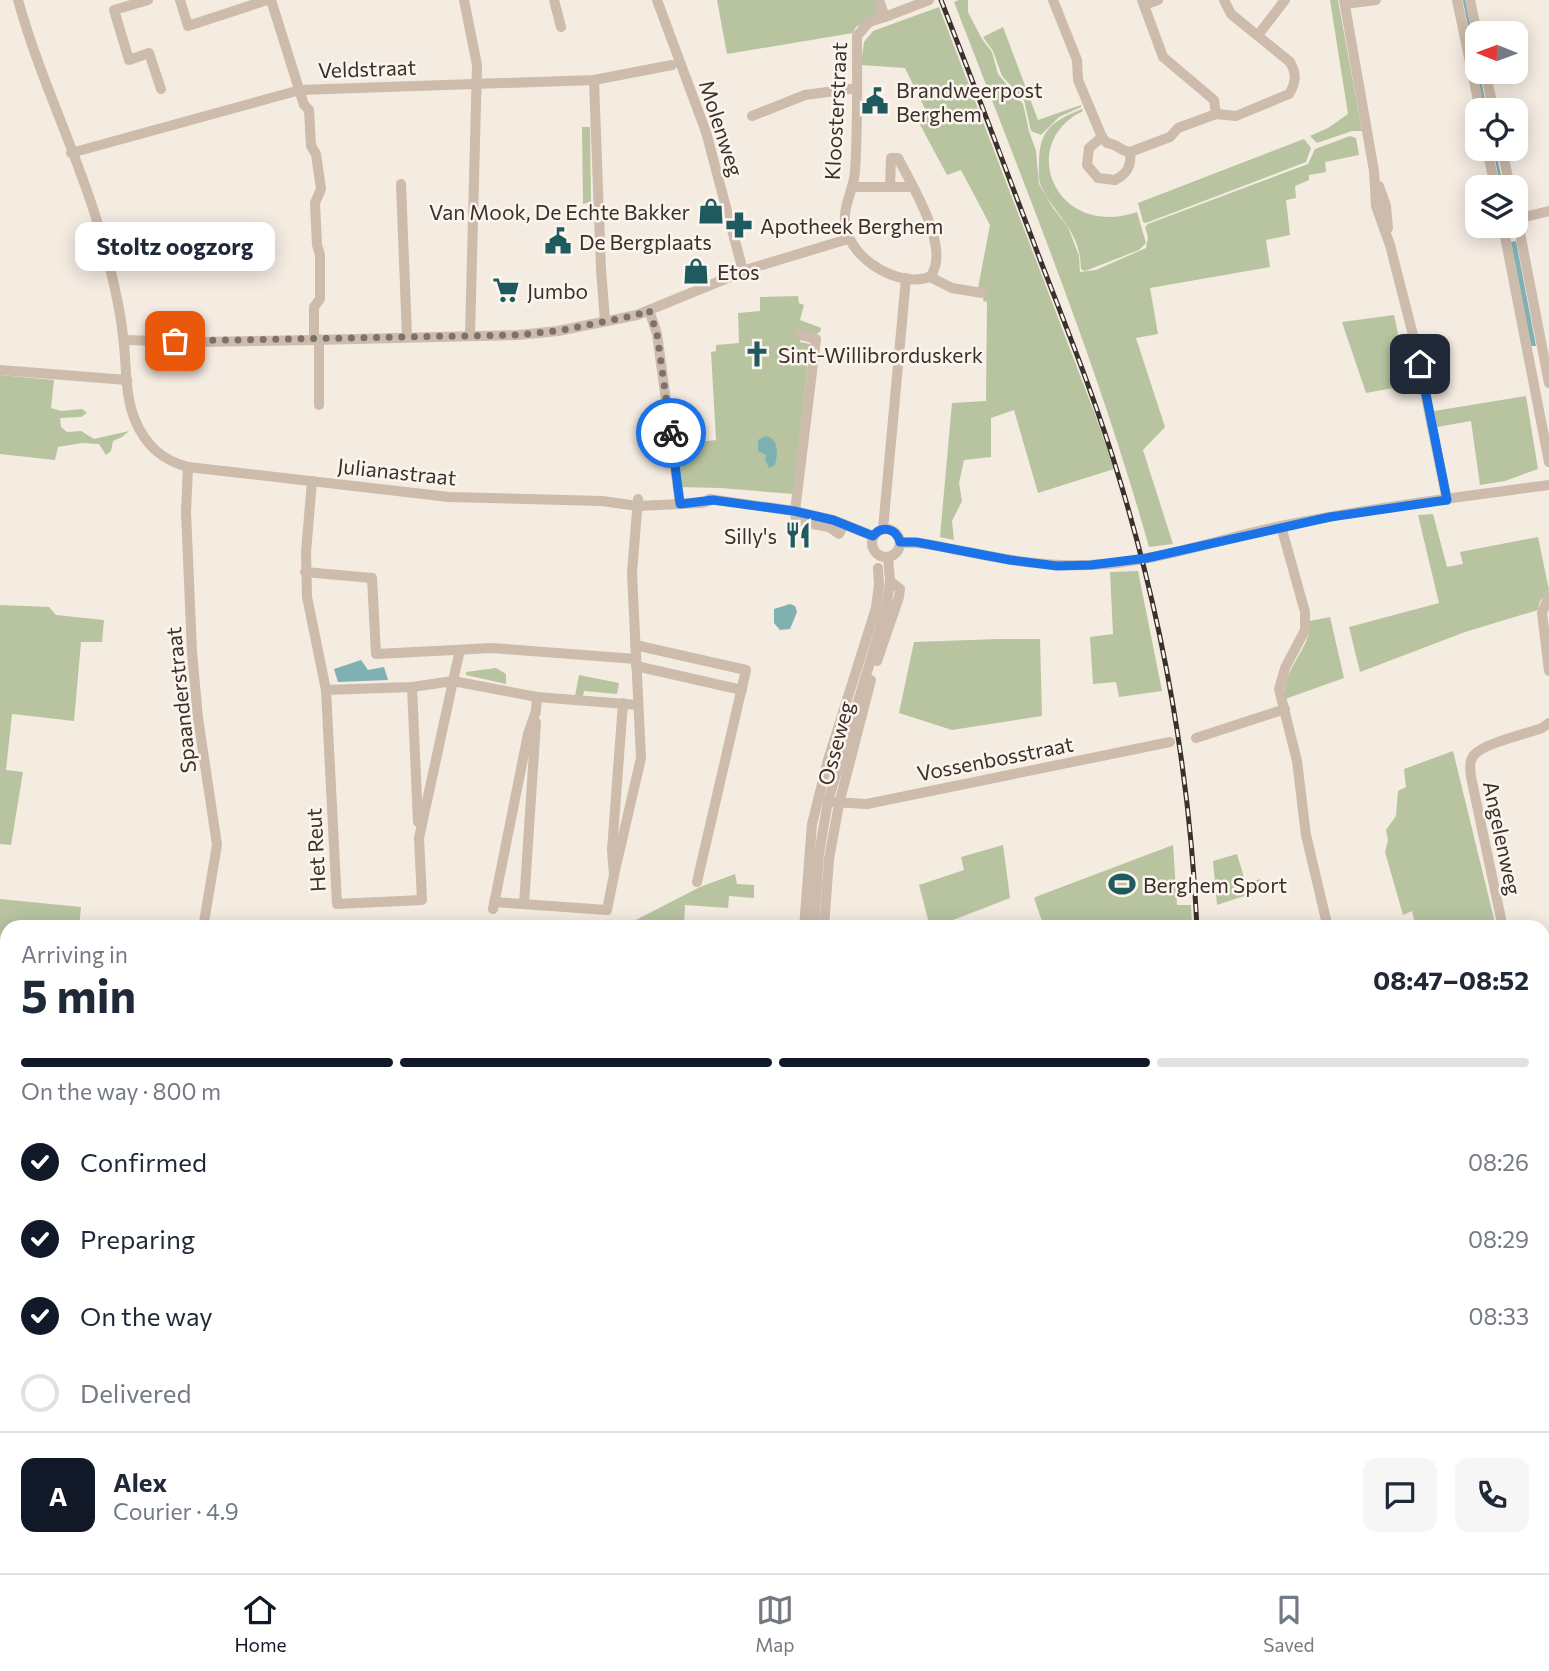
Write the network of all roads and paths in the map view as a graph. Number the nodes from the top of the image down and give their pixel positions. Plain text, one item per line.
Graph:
1 (18, 0) edge
2 (148, 0) edge
3 (180, 0) edge
4 (269, 0) edge
5 (464, 0) edge
6 (554, 0) edge
7 (657, 0) edge
8 (879, 0) edge
9 (929, 0) edge
10 (1053, 0) edge
11 (1158, 0) edge
12 (1224, 0) edge
13 (1284, 0) edge
14 (1376, 0) edge
15 (1457, 0) edge
16 (1470, 0) edge
17 (1344, 2) edge
18 (1143, 3) edge
19 (124, 5) edge
20 (885, 17) junction
21 (1474, 21) edge
22 (561, 27) dead end
23 (1258, 35) junction
24 (671, 65) dead end
25 (594, 80) junction
26 (477, 83) junction
27 (857, 88) junction
28 (161, 89) dead end
29 (300, 90) junction
30 (1477, 98) edge
31 (1216, 114) junction
32 (752, 116) dead end
33 (1102, 137) junction
34 (1130, 152) junction
35 (71, 153) junction
36 (401, 184) dead end
37 (852, 187) junction
38 (890, 187) junction
39 (912, 187) junction
40 (1549, 211) edge
41 (1528, 214) edge
42 (1505, 238) edge
43 (1521, 238) edge
44 (848, 240) junction
45 (743, 271) junction
46 (930, 277) junction
47 (906, 278) junction
48 (982, 293) dead end
49 (649, 310) junction
50 (605, 321) junction
51 (800, 335) dead end
52 (470, 336) junction
53 (407, 337) junction
54 (124, 340) junction
55 (316, 340) junction
56 (1546, 360) edge
57 (1529, 363) junction
58 (0, 370) edge
59 (127, 380) junction
60 (1549, 383) edge
61 (319, 405) dead end
62 (1549, 462) edge
63 (188, 467) junction
64 (312, 481) junction
65 (1549, 483) edge
66 (1447, 500) junction
67 (680, 501) junction
68 (638, 502) junction
69 (794, 511) junction
70 (1281, 526) junction
71 (883, 529) junction
72 (873, 536) junction
73 (900, 542) junction
74 (887, 557) junction
75 (878, 568) dead end
76 (305, 572) junction
77 (890, 581) junction
78 (883, 596) junction
79 (1549, 596) edge
80 (635, 645) junction
81 (460, 650) junction
82 (636, 662) junction
83 (1549, 671) edge
84 (453, 681) junction
85 (412, 687) junction
86 (326, 690) junction
87 (742, 690) junction
88 (537, 697) junction
89 (623, 703) junction
90 (638, 705) junction
91 (1285, 709) junction
92 (536, 711) junction
93 (1549, 723) edge
94 (1196, 738) dead end
95 (1170, 742) dead end
96 (834, 803) junction
97 (419, 838) junction
98 (614, 875) junction
99 (697, 882) dead end
100 (524, 904) junction
101 (204, 920) edge
102 (816, 920) edge
103 (817, 920) edge
104 (1326, 920) edge
105 (1501, 920) edge

1 - 35 street, Julianastraat
2 - 19 street
3 - 4 street
4 - 29 street
5 - 26 street
6 - 22 street
7 - 45 street, Molenweg
8 - 20 street
9 - 20 street
10 - 33 street
11 - 18 street
12 - 23 street
13 - 23 street
14 - 17 street
15 - 30 street
16 - 21 street
17 - 66 street
18 - 31 street
19 - 28 street
20 - 27 street, Kloosterstraat
23 - 31 street
24 - 25 street, Veldstraat
25 - 26 street, Veldstraat
25 - 50 street
26 - 29 street, Veldstraat
26 - 52 street
27 - 32 street
27 - 37 street, Kloosterstraat
29 - 35 street, Veldstraat
29 - 55 street
31 - 34 street
33 - 34 street
33 - 34 street
35 - 54 street, Julianastraat
36 - 53 street
37 - 38 street
37 - 44 street, Kloosterstraat
38 - 39 street
38 - 39 street
39 - 46 street
40 - 41 street
42 - 57 street
43 - 56 street
44 - 45 street
44 - 47 street
45 - 49 street
46 - 47 street
46 - 48 street
47 - 71 street
49 - 50 street
49 - 67 street
50 - 52 street
51 - 69 street
52 - 53 street
53 - 55 street
54 - 55 street
54 - 59 street, Julianastraat
55 - 61 street
56 - 57 street
56 - 60 street
57 - 62 street
58 - 59 street
59 - 63 street, Julianastraat
63 - 64 street, Julianastraat
63 - 101 street, Spaanderstraat
64 - 68 street, Julianastraat
64 - 76 street, Het Reut
65 - 66 street
66 - 70 street
67 - 68 street, Julianastraat
67 - 69 street, Julianastraat
68 - 80 street
69 - 72 street, Julianastraat
70 - 73 street
70 - 91 street
71 - 72 street
71 - 73 street
72 - 74 street
73 - 74 street
74 - 77 street, Osseweg
75 - 78 street, Osseweg
76 - 81 street
76 - 86 street, Het Reut
77 - 78 street, Osseweg
77 - 96 street, Osseweg
78 - 96 street, Osseweg
78 - 102 street, Osseweg
79 - 83 street
80 - 82 street
80 - 87 street
81 - 82 street
81 - 84 street, Het Reut
82 - 87 street
82 - 90 street
84 - 85 street
84 - 88 street
84 - 97 street, Het Reut
85 - 86 street
85 - 97 street, Het Reut
86 - 97 street, Het Reut
87 - 99 street
88 - 89 street
88 - 92 street
89 - 90 street
89 - 98 street
90 - 98 street
91 - 94 street
91 - 104 street
92 - 100 street
92 - 100 street
93 - 105 street, Angelenweg
95 - 96 street, Vossenbosstraat
96 - 103 street, Osseweg
98 - 100 street

